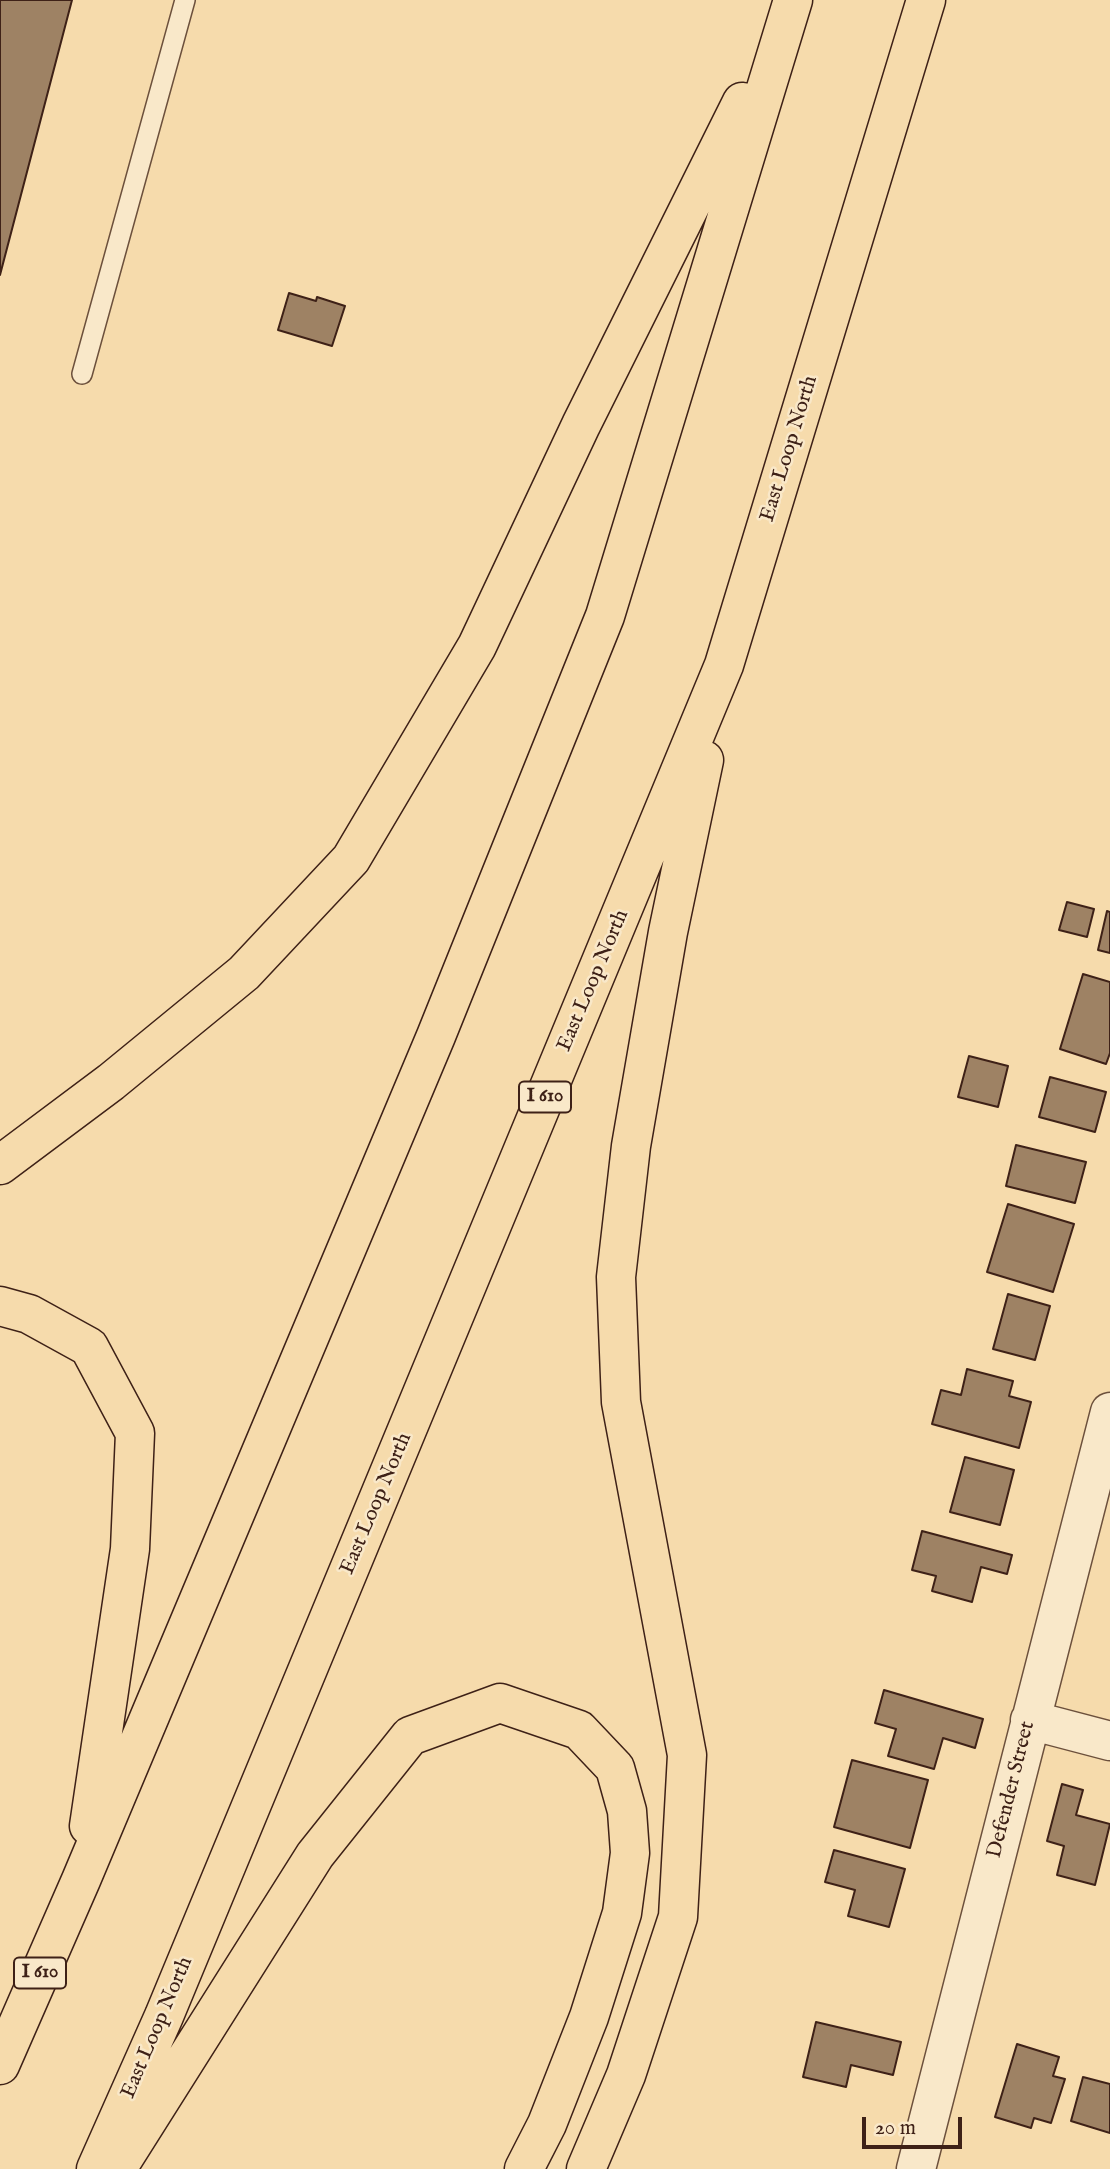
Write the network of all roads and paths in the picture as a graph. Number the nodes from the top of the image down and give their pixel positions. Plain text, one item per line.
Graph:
1 (185, 0) edge
2 (926, 0) edge
3 (792, 1) edge
4 (82, 374) dead end
5 (724, 665) junction
6 (0, 1165) edge
7 (0, 1306) edge
8 (1110, 1412) edge
9 (1030, 1720) junction
10 (1110, 1741) edge
11 (81, 1880) junction
12 (0, 2065) edge
13 (96, 2169) edge
14 (117, 2169) edge
15 (524, 2169) edge
16 (586, 2169) edge
17 (916, 2169) edge

1 - 4 lane
2 - 5 highway, East Loop North / I 610
3 - 6 highway
3 - 11 highway, I 610
5 - 13 highway, East Loop North / I 610
5 - 16 highway
7 - 11 highway
8 - 9 street, Defender Street
9 - 10 street
9 - 17 street, Defender Street
11 - 12 highway, I 610
14 - 15 highway

